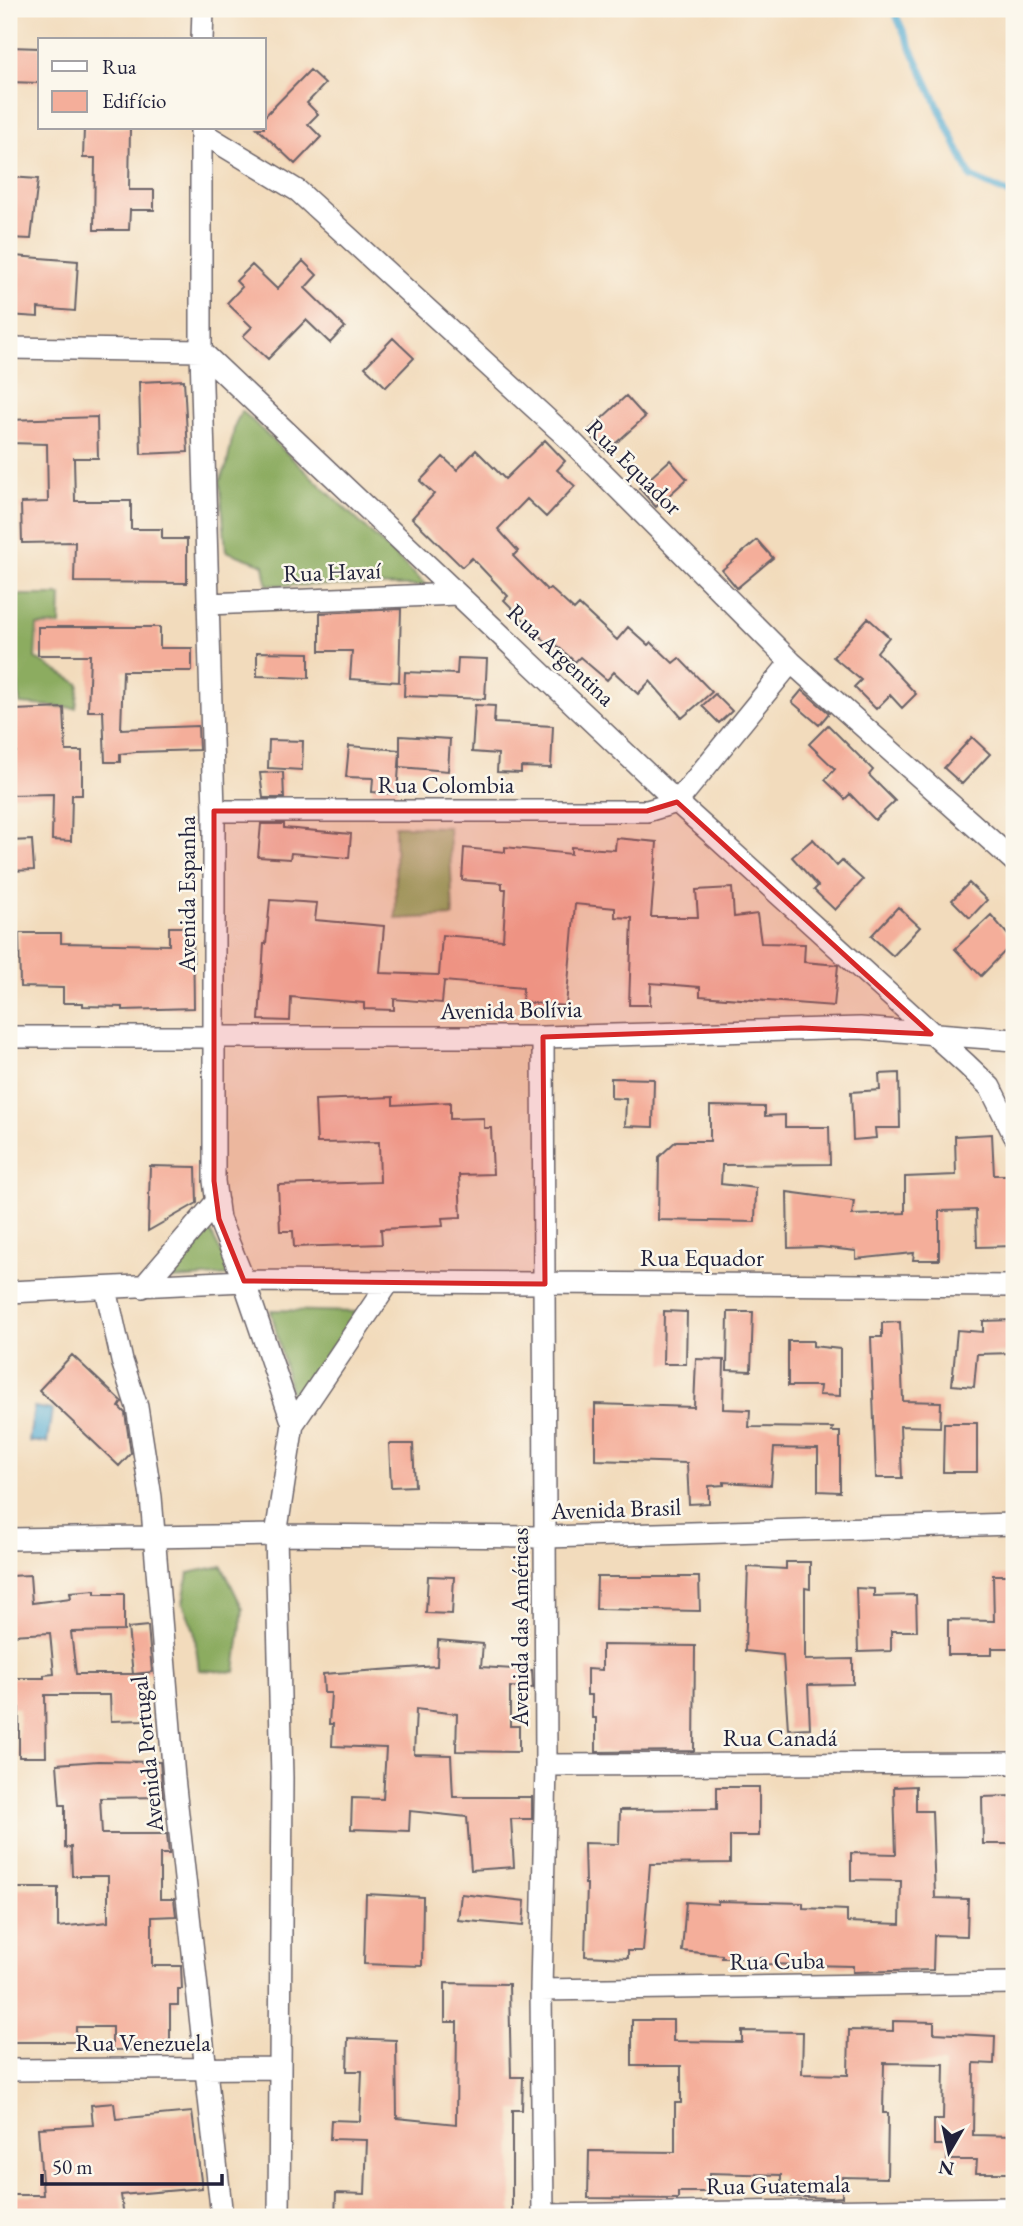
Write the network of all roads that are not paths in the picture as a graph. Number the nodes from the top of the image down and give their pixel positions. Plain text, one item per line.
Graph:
1 (203, 9) edge
2 (202, 38) edge
3 (201, 130) edge
4 (9, 348) edge
5 (201, 351) junction
6 (457, 594) junction
7 (208, 604) junction
8 (791, 662) junction
9 (677, 802) junction
10 (214, 811) junction
11 (1014, 861) edge
12 (931, 1034) junction
13 (9, 1037) edge
14 (543, 1037) junction
15 (213, 1038) junction
16 (1014, 1040) edge
17 (1014, 1135) edge
18 (217, 1200) junction
19 (244, 1281) junction
20 (389, 1282) junction
21 (545, 1284) junction
22 (1014, 1286) edge
23 (143, 1287) junction
24 (106, 1289) junction
25 (9, 1292) edge
26 (293, 1424) junction
27 (1014, 1524) edge
28 (276, 1535) junction
29 (546, 1537) junction
30 (153, 1538) junction
31 (9, 1539) edge
32 (1014, 1763) edge
33 (546, 1765) junction
34 (1014, 1983) edge
35 (541, 1990) junction
36 (278, 2068) junction
37 (208, 2069) junction
38 (9, 2070) edge
39 (1014, 2208) edge
40 (543, 2216) edge
41 (222, 2217) edge
42 (279, 2217) edge

1 - 2 street
3 - 5 street, Avenida Espanha
3 - 8 street, Rua Equador
4 - 5 street
5 - 6 street, Rua Argentina
5 - 7 street, Avenida Espanha
6 - 7 street, Rua Havaí
6 - 9 street, Rua Argentina
7 - 10 street, Avenida Espanha
8 - 9 street
8 - 11 street, Rua Equador
9 - 10 street, Rua Colombia
9 - 12 street, Rua Argentina
10 - 15 street, Avenida Espanha
12 - 14 street, Avenida Bolívia
12 - 16 street, Avenida Bolívia
12 - 17 street, Rua Argentina
13 - 15 street, Avenida Bolívia
14 - 15 street, Avenida Bolívia
14 - 21 street, Avenida das Américas
15 - 18 street, Avenida Espanha
18 - 19 street, Avenida Espanha
18 - 23 street
19 - 20 street, Rua Equador
19 - 23 street, Rua Equador
19 - 26 street, Avenida Espanha
20 - 21 street, Rua Equador
20 - 26 street
21 - 22 street, Rua Equador
21 - 29 street, Avenida das Américas
23 - 24 street, Rua Equador
24 - 25 street
24 - 30 street, Avenida Portugal
26 - 28 street
27 - 29 street, Avenida Brasil
28 - 29 street, Avenida Brasil
28 - 30 street, Avenida Brasil
28 - 36 street
29 - 33 street, Avenida das Américas
30 - 31 street, Avenida Brasil
30 - 37 street, Avenida Portugal
32 - 33 street, Rua Canadá
33 - 35 street, Avenida das Américas
34 - 35 street, Rua Cuba
35 - 40 street, Avenida das Américas
36 - 37 street, Rua Venezuela
36 - 42 street
37 - 38 street, Rua Venezuela
37 - 41 street, Avenida Portugal
39 - 40 street, Rua Guatemala

